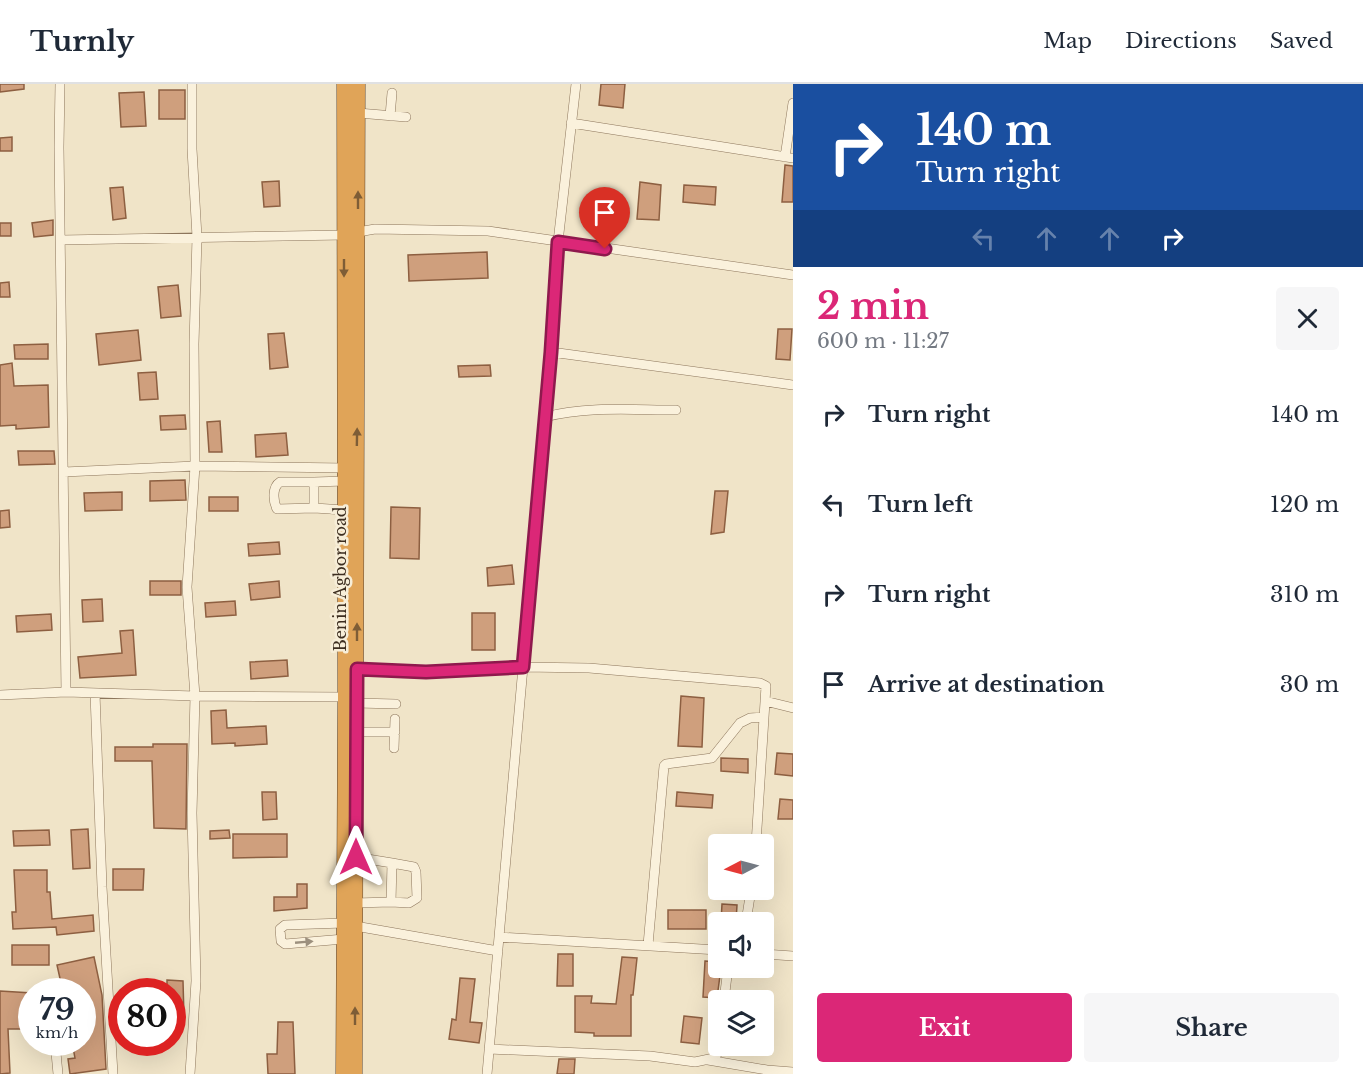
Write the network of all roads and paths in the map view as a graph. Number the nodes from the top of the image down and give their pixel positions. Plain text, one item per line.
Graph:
1 (60, 84) edge
2 (192, 84) edge
3 (344, 84) edge
4 (358, 84) edge
5 (576, 84) edge
6 (392, 93) dead end
7 (793, 103) edge
8 (358, 113) junction
9 (390, 116) junction
10 (406, 117) dead end
11 (571, 123) junction
12 (789, 157) edge
13 (351, 234) junction
14 (197, 237) junction
15 (61, 240) junction
16 (558, 242) junction
17 (793, 275) edge
18 (551, 352) junction
19 (793, 386) edge
20 (675, 411) dead end
21 (545, 417) junction
22 (195, 466) junction
23 (64, 472) junction
24 (345, 474) junction
25 (314, 482) junction
26 (314, 508) junction
27 (345, 510) junction
28 (523, 667) junction
29 (351, 669) junction
30 (66, 692) junction
31 (95, 693) junction
32 (0, 695) edge
33 (195, 696) junction
34 (351, 700) junction
35 (765, 701) junction
36 (396, 704) dead end
37 (793, 708) edge
38 (764, 717) junction
39 (395, 719) dead end
40 (356, 732) junction
41 (395, 732) junction
42 (394, 748) dead end
43 (757, 834) edge
44 (356, 857) junction
45 (392, 862) junction
46 (391, 902) junction
47 (355, 903) junction
48 (349, 925) junction
49 (500, 937) junction
50 (344, 939) junction
51 (648, 945) junction
52 (708, 949) edge
53 (498, 951) junction
54 (774, 955) edge
55 (793, 956) edge
56 (489, 1049) junction
57 (56, 1056) edge
58 (716, 1056) edge
59 (708, 1060) junction
60 (793, 1072) edge
61 (58, 1074) edge
62 (113, 1074) edge
63 (190, 1074) edge
64 (343, 1074) edge
65 (356, 1074) edge
66 (487, 1074) edge

1 - 15 street
2 - 14 street
3 - 13 highway, Benin Agbor road
4 - 8 highway, Benin Agbor road
5 - 11 street
6 - 9 street
7 - 12 street
8 - 9 street
13 -> 8 highway, Benin Agbor road
9 - 10 street
11 - 12 street
11 - 16 street
13 - 14 street
13 - 16 street
13 -> 24 highway, Benin Agbor road
29 -> 13 highway, Benin Agbor road
14 - 15 street
14 - 22 street
15 - 23 street
16 - 17 street
16 - 18 street
18 - 19 street
18 - 21 street
20 - 21 street
21 - 28 street
22 - 23 street
22 - 24 street
22 - 33 street
23 - 30 street
24 - 25 street
24 - 27 highway, Benin Agbor road
25 - 26 street
25 - 26 street
26 - 27 street
27 - 29 highway, Benin Agbor road
28 - 29 street
28 - 35 street
28 - 49 street
29 - 34 highway, Benin Agbor road
30 - 31 street
30 - 32 street
31 - 33 street
31 - 62 street
33 - 34 street
33 - 63 street
34 - 36 street
34 - 40 highway, Benin Agbor road
34 - 48 highway, Benin Agbor road
35 - 37 street
35 - 38 street
38 - 43 street
38 - 51 street
39 - 41 street
40 - 41 street
40 - 44 highway, Benin Agbor road
41 - 42 street
44 - 45 street
44 - 47 highway, Benin Agbor road
45 - 46 street
45 - 46 street
46 - 47 street
47 - 48 highway, Benin Agbor road
48 - 50 highway, Benin Agbor road
48 -> 50 street
48 - 53 street
65 -> 48 highway, Benin Agbor road
49 - 51 street
49 - 53 street
50 - 64 highway, Benin Agbor road
51 - 52 street
53 - 56 street
54 - 55 street
56 - 59 street
56 - 66 street
57 - 61 street
58 - 59 street
59 - 60 street

